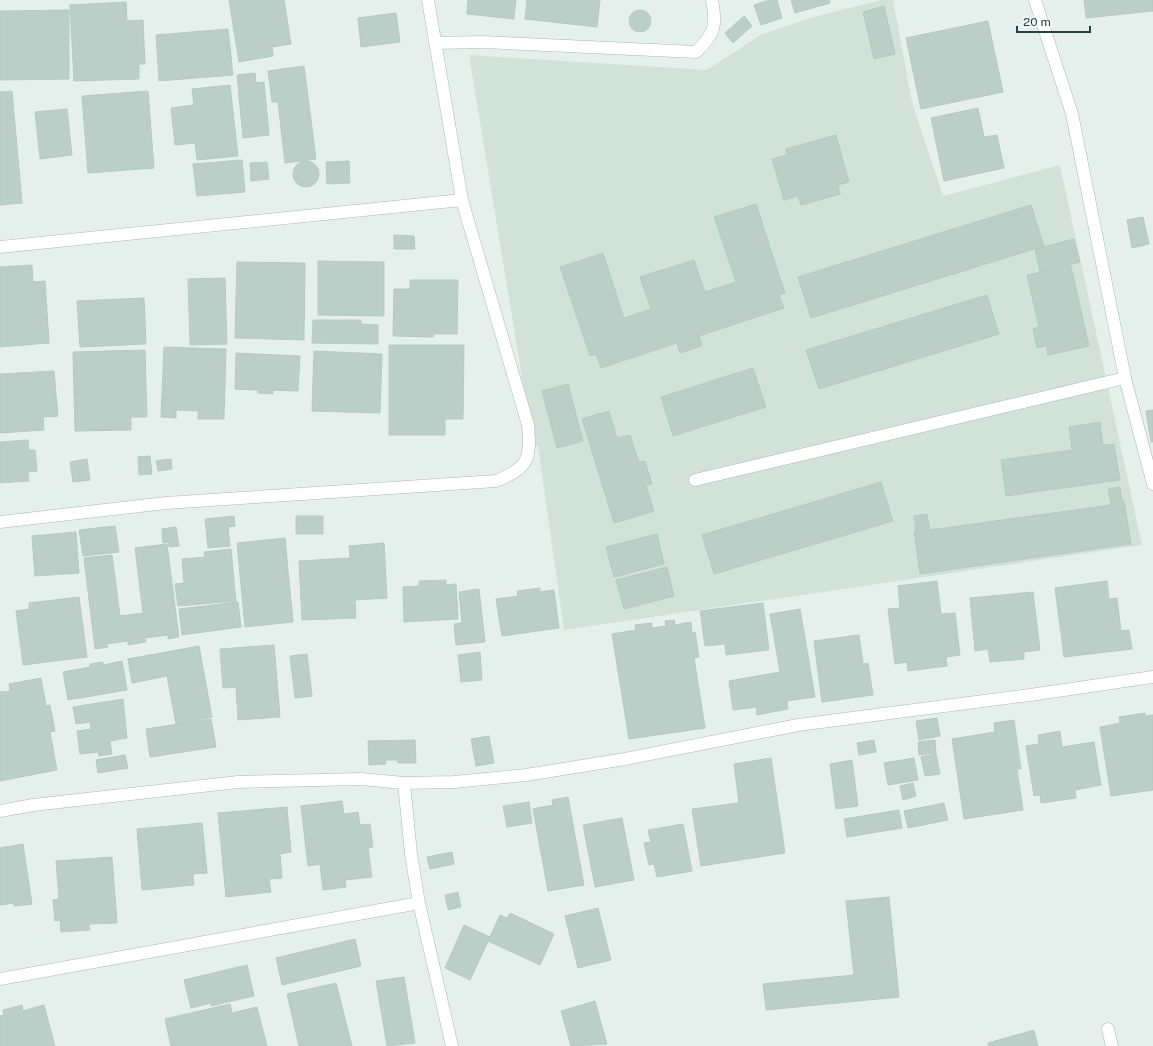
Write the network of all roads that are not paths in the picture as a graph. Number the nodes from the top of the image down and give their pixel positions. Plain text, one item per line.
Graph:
1 (428, 0) edge
2 (712, 0) edge
3 (1035, 0) edge
4 (436, 42) junction
5 (462, 200) junction
6 (0, 247) edge
7 (1125, 378) junction
8 (695, 480) dead end
9 (1153, 484) edge
10 (0, 522) edge
11 (1153, 677) edge
12 (404, 783) junction
13 (0, 811) edge
14 (419, 903) junction
15 (0, 979) edge
16 (1108, 1029) dead end
17 (452, 1046) edge
18 (1112, 1046) edge

1 - 4 street
2 - 4 street
3 - 7 street
4 - 5 street
5 - 6 street
5 - 10 street
7 - 8 street
7 - 9 street
11 - 12 street
12 - 13 street
12 - 14 street
14 - 15 street
14 - 17 street
16 - 18 street

